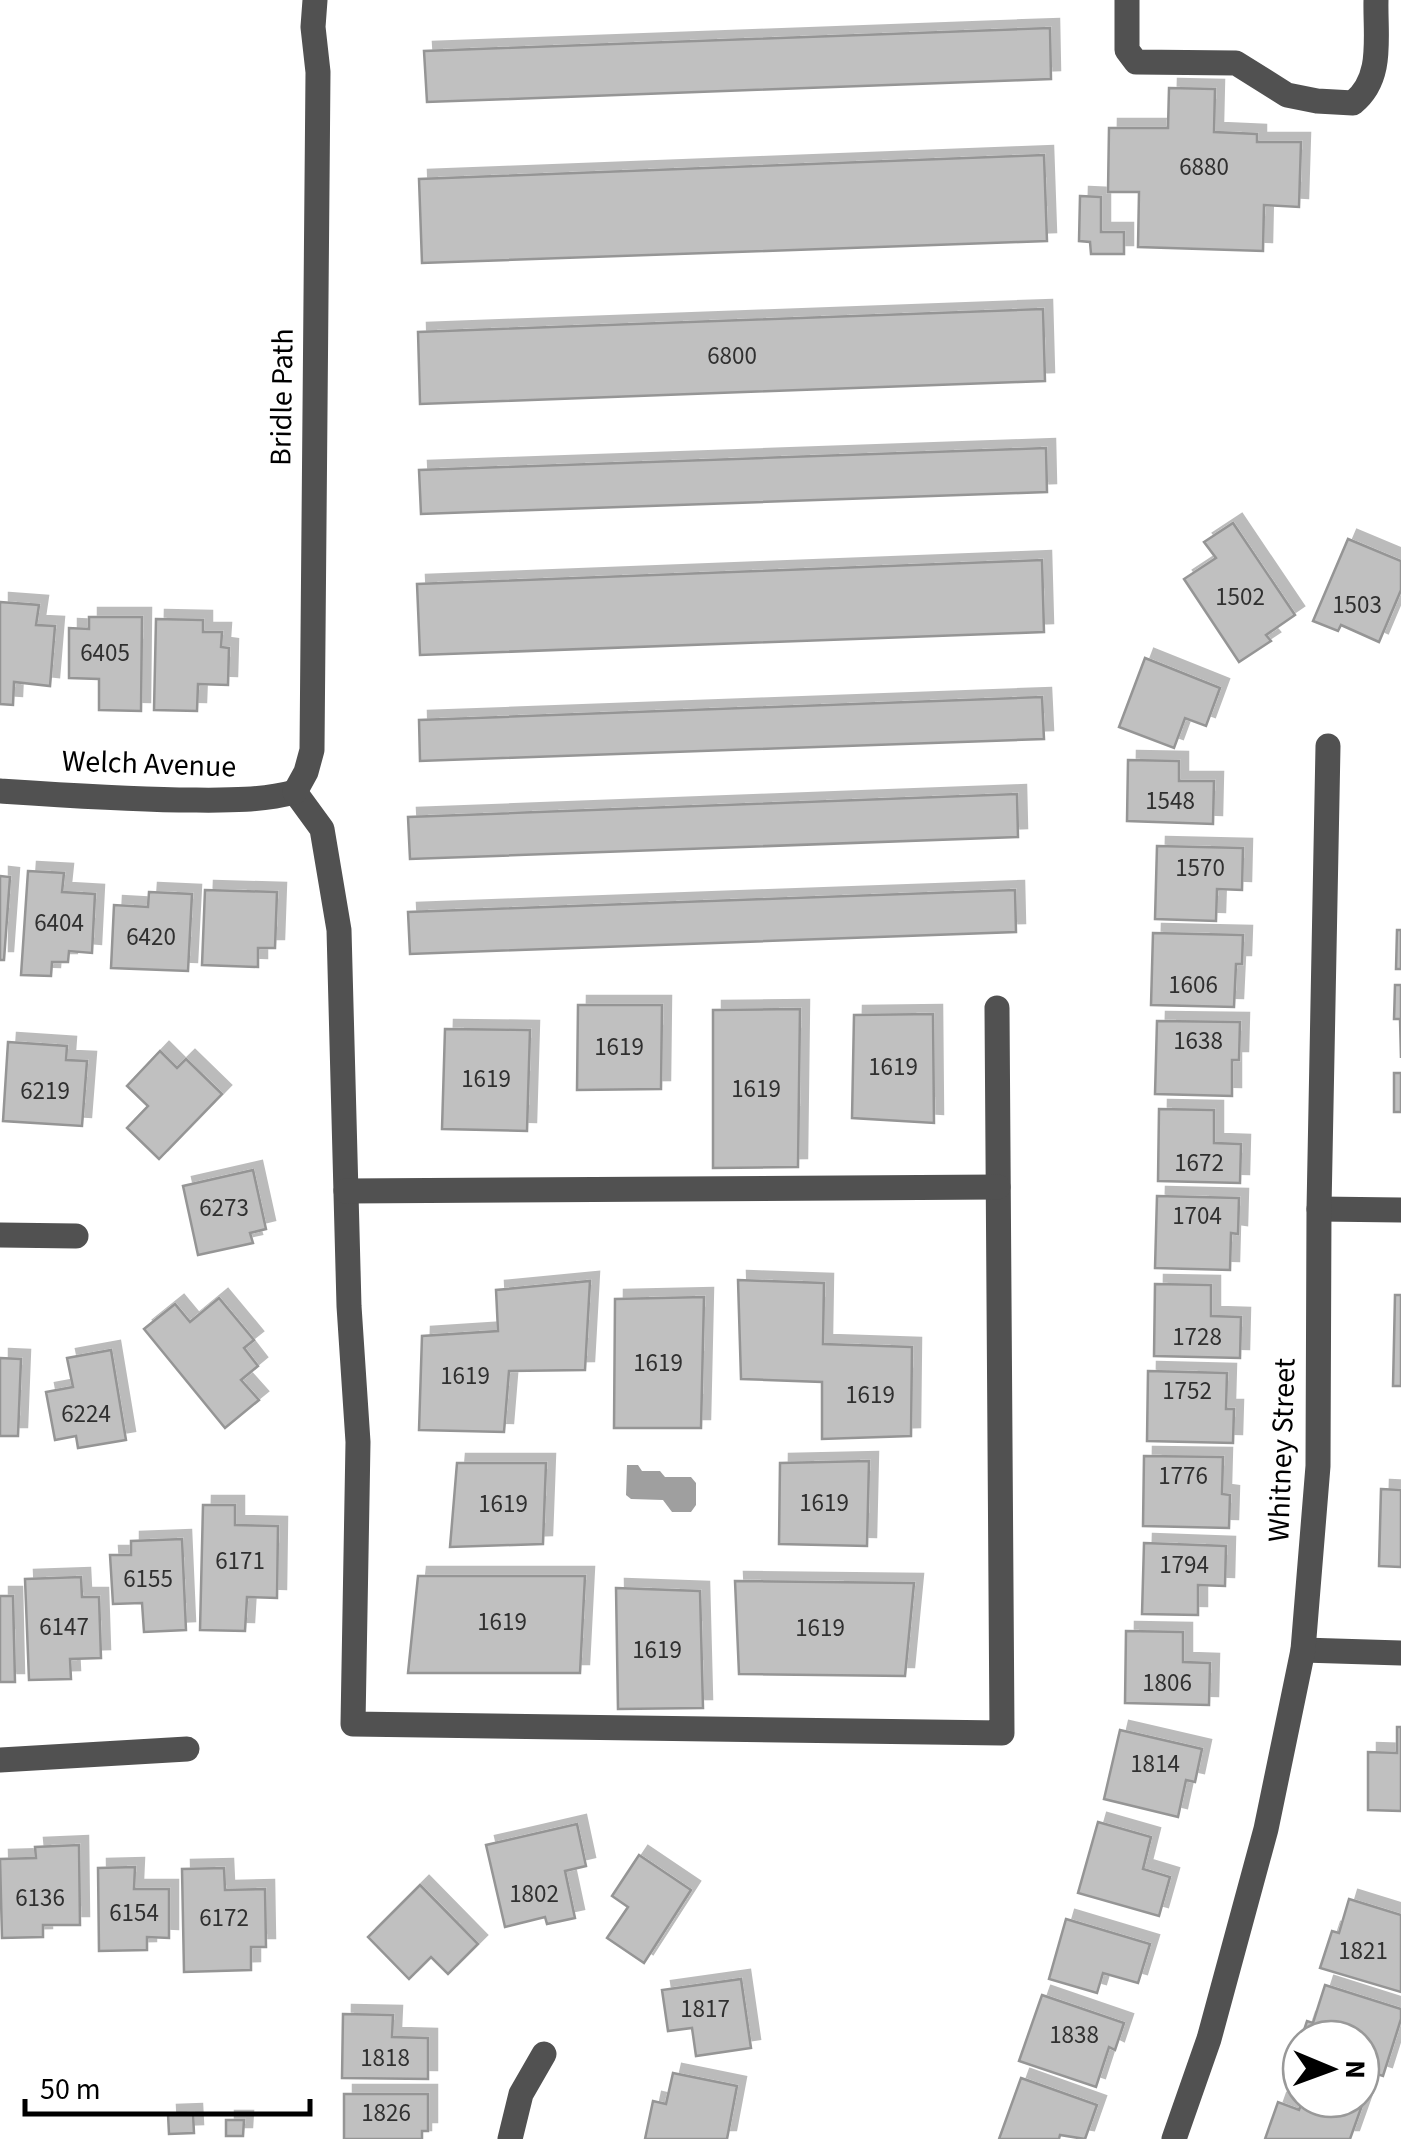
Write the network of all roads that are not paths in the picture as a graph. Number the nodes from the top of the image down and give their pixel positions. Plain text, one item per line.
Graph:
1 (315, 0) edge
2 (1127, 0) edge
3 (1376, 0) edge
4 (1328, 746) dead end
5 (0, 791) edge
6 (295, 792) junction
7 (997, 1008) dead end
8 (998, 1188) junction
9 (346, 1191) junction
10 (1319, 1209) junction
11 (1401, 1210) edge
12 (0, 1235) edge
13 (76, 1236) dead end
14 (1303, 1650) junction
15 (1401, 1653) edge
16 (188, 1749) dead end
17 (0, 1760) edge
18 (544, 2054) dead end
19 (510, 2139) edge
20 (1174, 2139) edge

1 - 6 street, Bridle Path
2 - 3 street
4 - 10 street, Whitney Street
5 - 6 street, Welch Avenue
6 - 9 street
7 - 8 street
8 - 9 street
8 - 9 street
10 - 11 street
10 - 14 street, Whitney Street
12 - 13 street
14 - 15 street
14 - 20 street, Whitney Street
16 - 17 street
18 - 19 street

